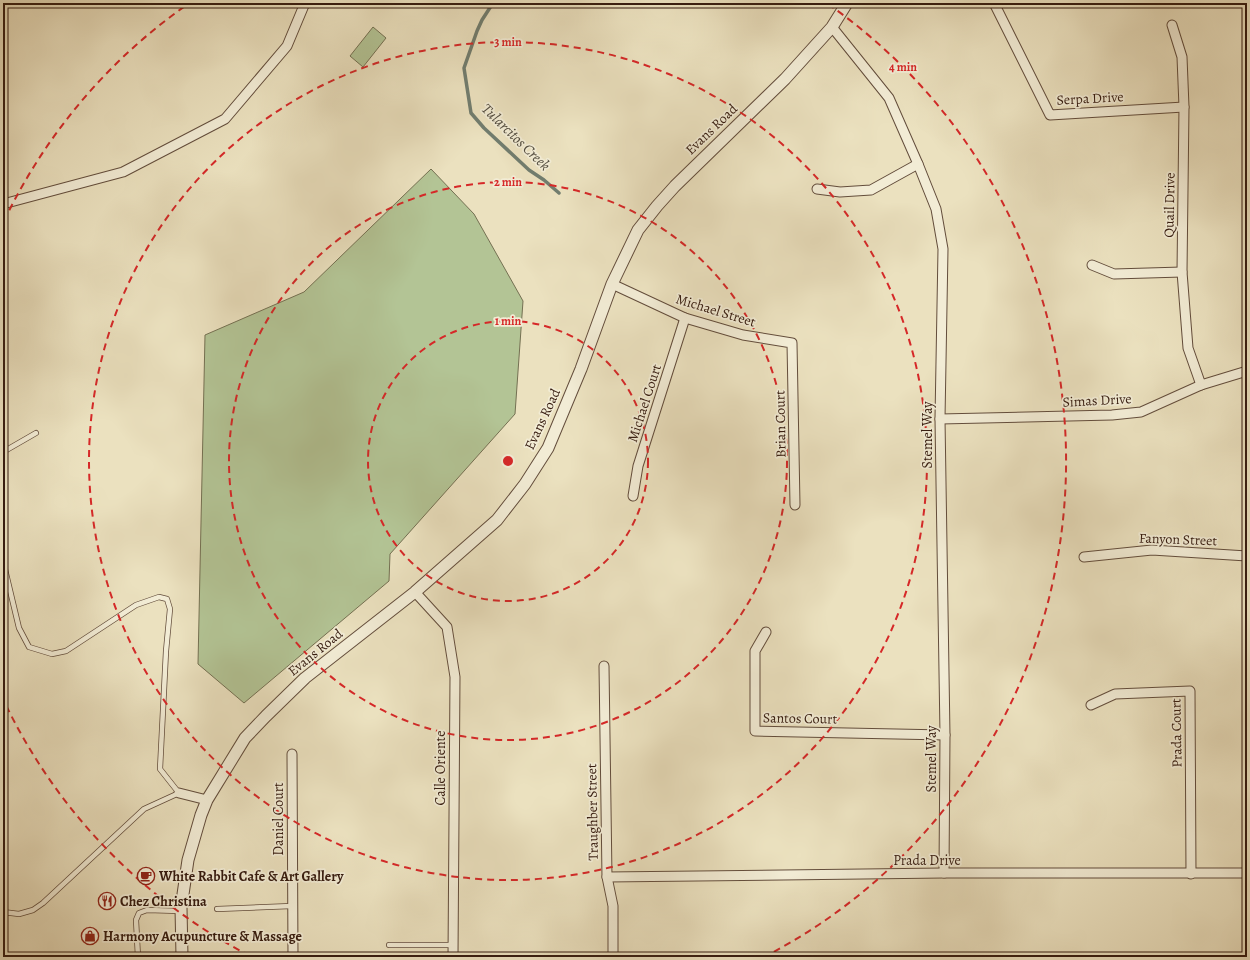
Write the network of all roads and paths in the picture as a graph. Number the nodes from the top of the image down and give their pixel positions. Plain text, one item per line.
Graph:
1 (306, 3) edge
2 (847, 3) edge
3 (994, 3) edge
4 (1172, 25) dead end
5 (832, 27) junction
6 (1184, 107) junction
7 (918, 164) junction
8 (817, 189) dead end
9 (3, 204) edge
10 (1092, 266) dead end
11 (1182, 272) junction
12 (612, 284) junction
13 (685, 318) junction
14 (792, 343) joint
15 (1247, 371) edge
16 (1201, 385) junction
17 (940, 419) junction
18 (36, 433) dead end
19 (3, 452) edge
20 (633, 496) dead end
21 (795, 505) dead end
22 (1247, 556) edge
23 (1084, 557) dead end
24 (3, 561) edge
25 (415, 592) junction
26 (766, 632) dead end
27 (604, 666) dead end
28 (1091, 705) dead end
29 (945, 735) junction
30 (292, 754) dead end
31 (179, 793) junction
32 (206, 800) junction
33 (944, 873) junction
34 (1247, 873) edge
35 (1192, 874) junction
36 (607, 877) junction
37 (292, 906) junction
38 (217, 909) dead end
39 (181, 911) junction
40 (3, 912) edge
41 (389, 945) dead end
42 (454, 945) junction
43 (138, 957) edge
44 (182, 957) edge
45 (292, 957) edge
46 (454, 957) edge
47 (613, 957) edge

1 - 9 street
2 - 5 street, Evans Road
3 - 6 street, Serpa Drive
4 - 6 street, Quail Drive
5 - 7 street, Stemel Way
5 - 12 street, Evans Road
6 - 11 street, Quail Drive
7 - 8 street
7 - 17 street, Stemel Way
10 - 11 street
11 - 16 street, Quail Drive
12 - 13 street, Michael Street
12 - 25 street, Evans Road
13 - 14 street, Michael Street
13 - 20 street, Michael Court
14 - 21 street, Brian Court
15 - 16 street, Simas Drive
16 - 17 street, Simas Drive
17 - 29 street, Stemel Way
18 - 19 lane
22 - 23 street, Fanyon Street
24 - 31 lane
25 - 32 street, Evans Road
25 - 42 street, Calle Oriente
26 - 29 street, Santos Court
27 - 36 street, Traughber Street
28 - 35 street, Prada Court
29 - 33 street, Stemel Way
30 - 37 street, Daniel Court
31 - 32 street
31 - 40 lane
32 - 39 street, Evans Road
33 - 35 street, Prada Drive
33 - 36 street, Prada Drive
34 - 35 street, Prada Drive
36 - 47 street, Traughber Street
37 - 38 lane
37 - 45 street, Daniel Court
39 - 43 lane
39 - 44 street, Evans Road
41 - 42 lane
42 - 46 street, Calle Oriente

